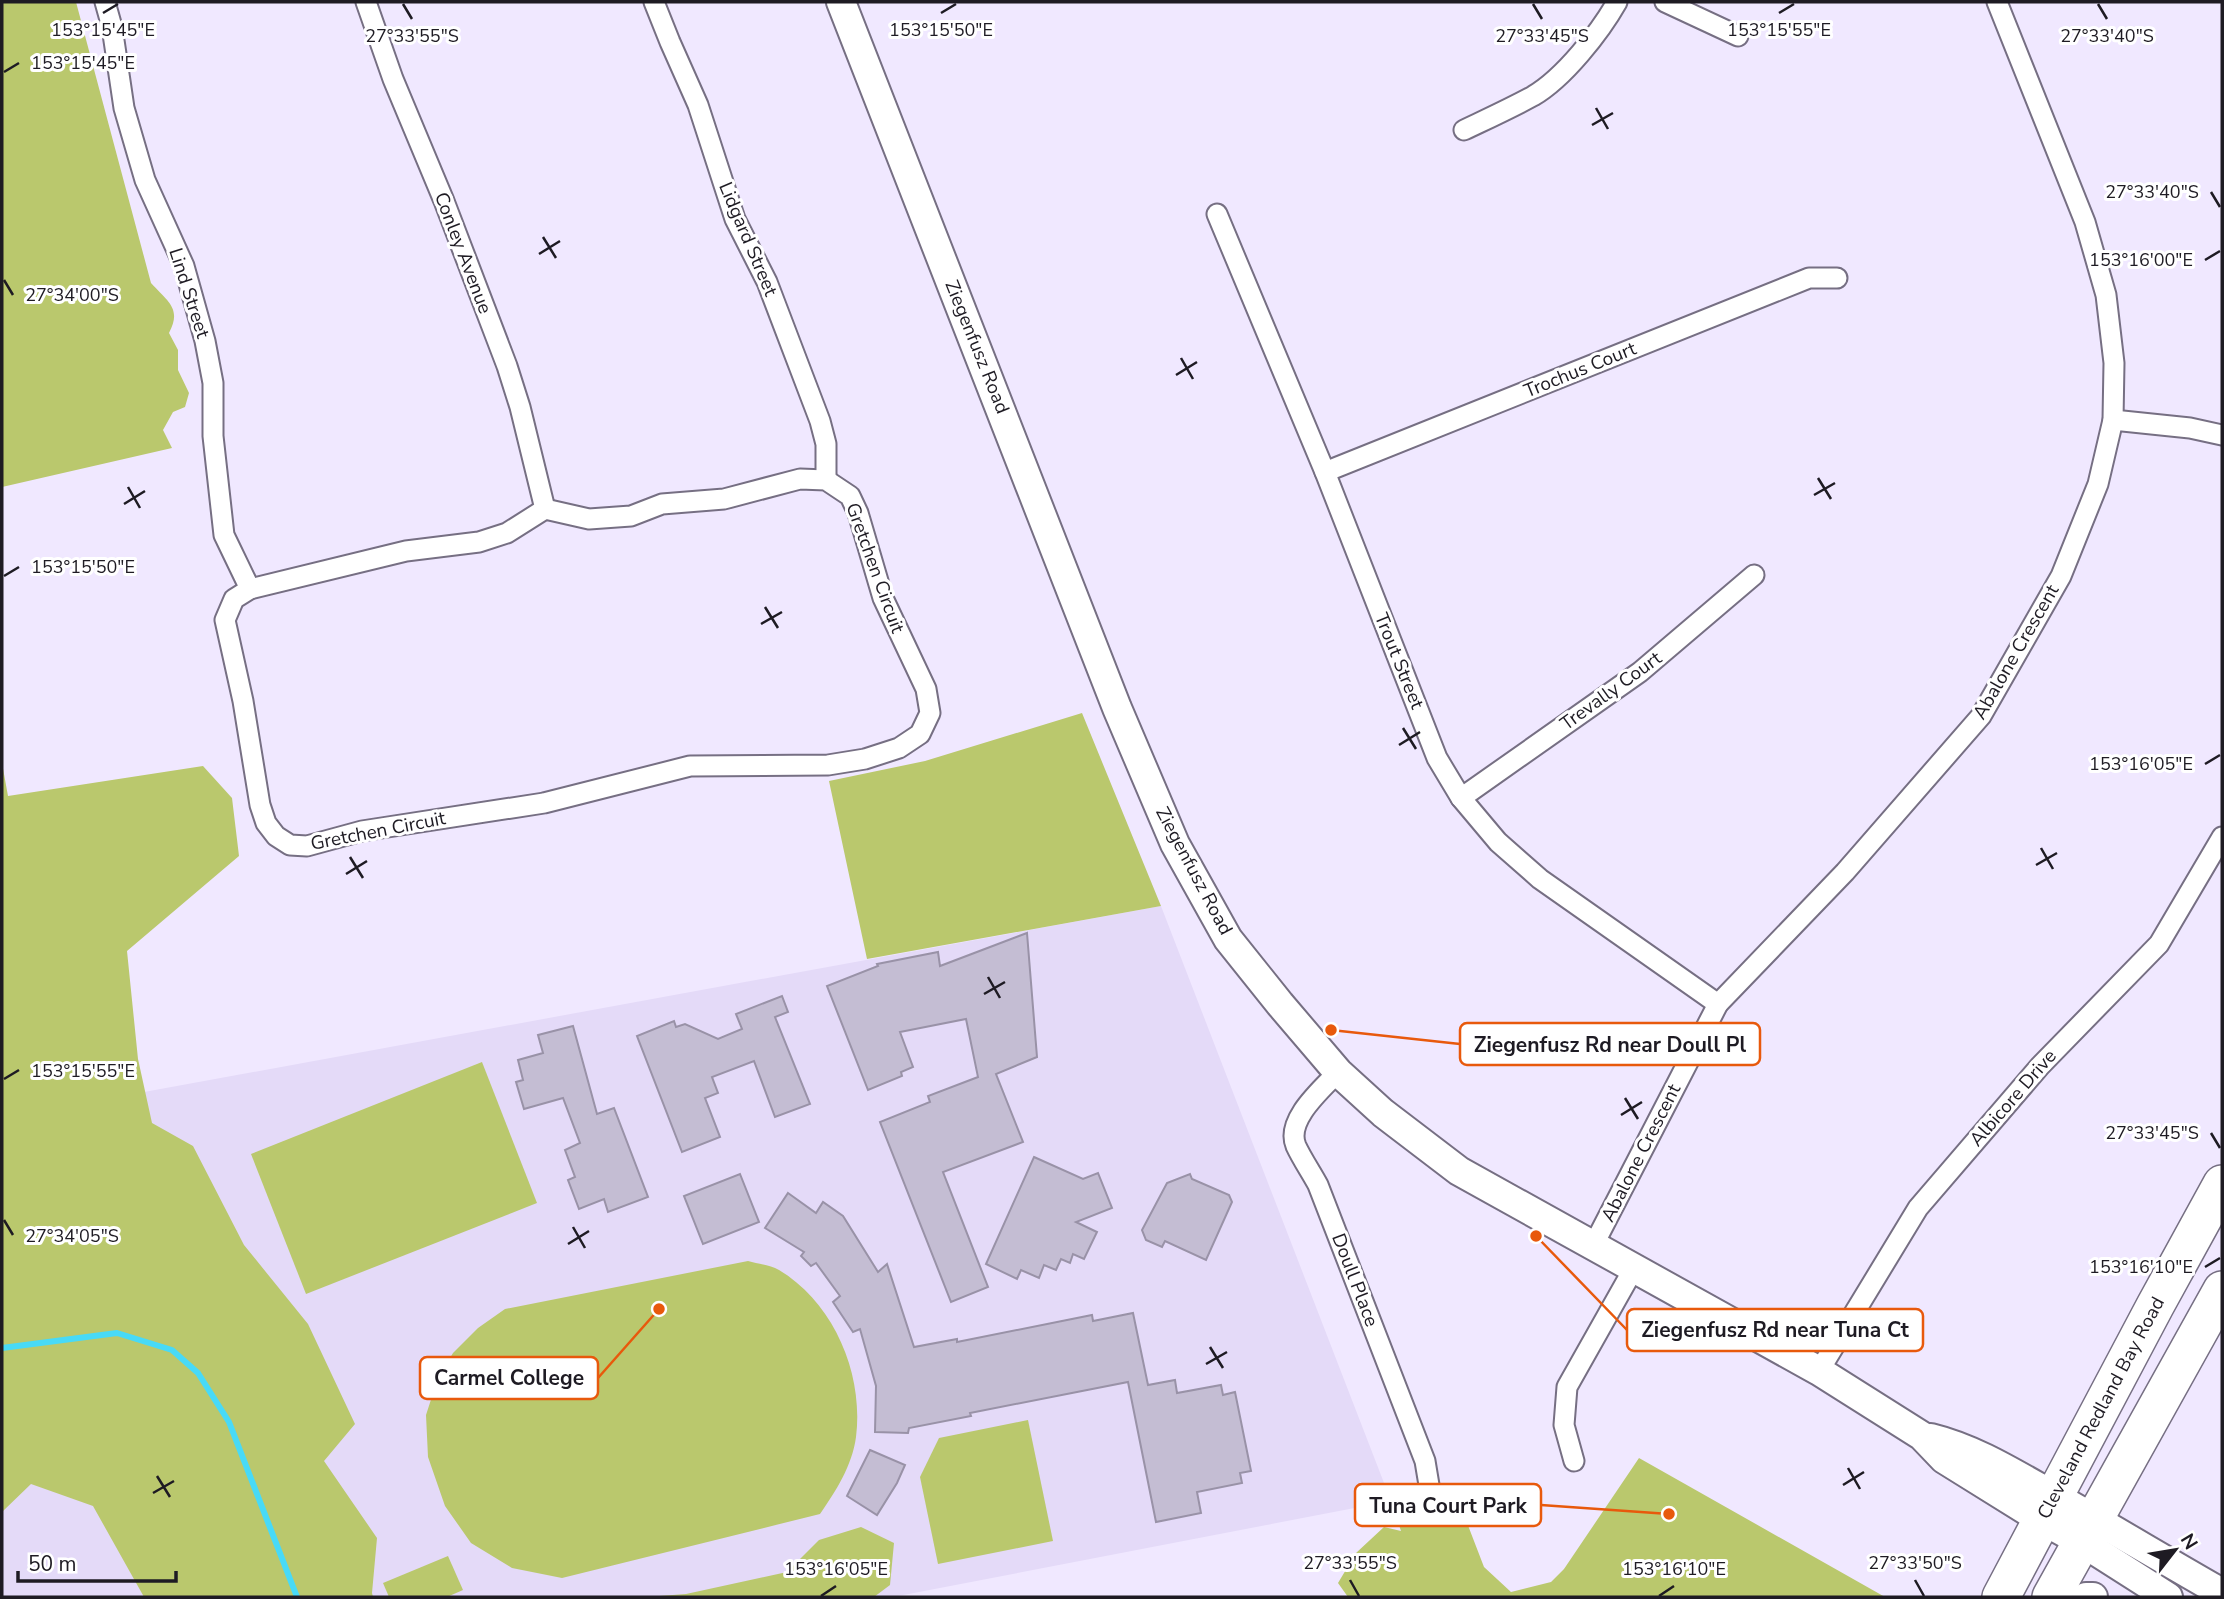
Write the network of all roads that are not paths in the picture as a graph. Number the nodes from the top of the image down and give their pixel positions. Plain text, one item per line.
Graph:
1 (105, 2) edge
2 (366, 2) edge
3 (654, 2) edge
4 (841, 2) edge
5 (1617, 2) edge
6 (1665, 2) edge
7 (1997, 2) edge
8 (1738, 36) dead end
9 (1464, 130) dead end
10 (1217, 214) dead end
11 (1837, 278) dead end
12 (2113, 421) junction
13 (2222, 435) edge
14 (1325, 472) junction
15 (825, 480) junction
16 (545, 509) junction
17 (1754, 575) dead end
18 (250, 589) junction
19 (1461, 798) junction
20 (2222, 837) edge
21 (1718, 1004) junction
22 (1338, 1072) junction
23 (2222, 1184) edge
24 (1593, 1246) junction
25 (1634, 1268) junction
26 (2222, 1290) edge
27 (1819, 1371) junction
28 (1574, 1461) dead end
29 (1432, 1503) dead end
30 (2049, 1508) junction
31 (2087, 1529) junction
32 (2222, 1593) edge
33 (2001, 1597) edge
34 (2051, 1597) edge
35 (2086, 1597) edge
36 (2093, 1597) edge
37 (2168, 1597) edge

1 - 18 street, Lind Street
2 - 16 street, Conley Avenue
3 - 15 street, Lidgard Street
4 - 22 street, Ziegenfusz Road
5 - 9 street
6 - 8 street
7 - 12 street, Abalone Crescent
10 - 14 street, Trout Street
11 - 14 street, Trochus Court
12 - 13 street
12 - 21 street, Abalone Crescent
14 - 19 street, Trout Street
15 - 16 street
15 - 18 street, Gretchen Circuit
16 - 18 street
17 - 19 street, Trevally Court
19 - 21 street, Trout Street
20 - 27 street, Albicore Drive
21 - 24 street, Abalone Crescent
22 - 24 street, Ziegenfusz Road
22 - 29 street, Doull Place
23 - 30 highway, Cleveland Redland Bay Road
24 - 25 street, Ziegenfusz Road
25 - 27 street, Ziegenfusz Road
25 - 28 street
26 - 31 highway
27 - 30 street, Ziegenfusz Road
30 - 31 street, Ziegenfusz Road
30 - 33 highway, Cleveland Redland Bay Road
31 - 32 street
31 - 34 highway
31 - 37 street
35 - 36 street

